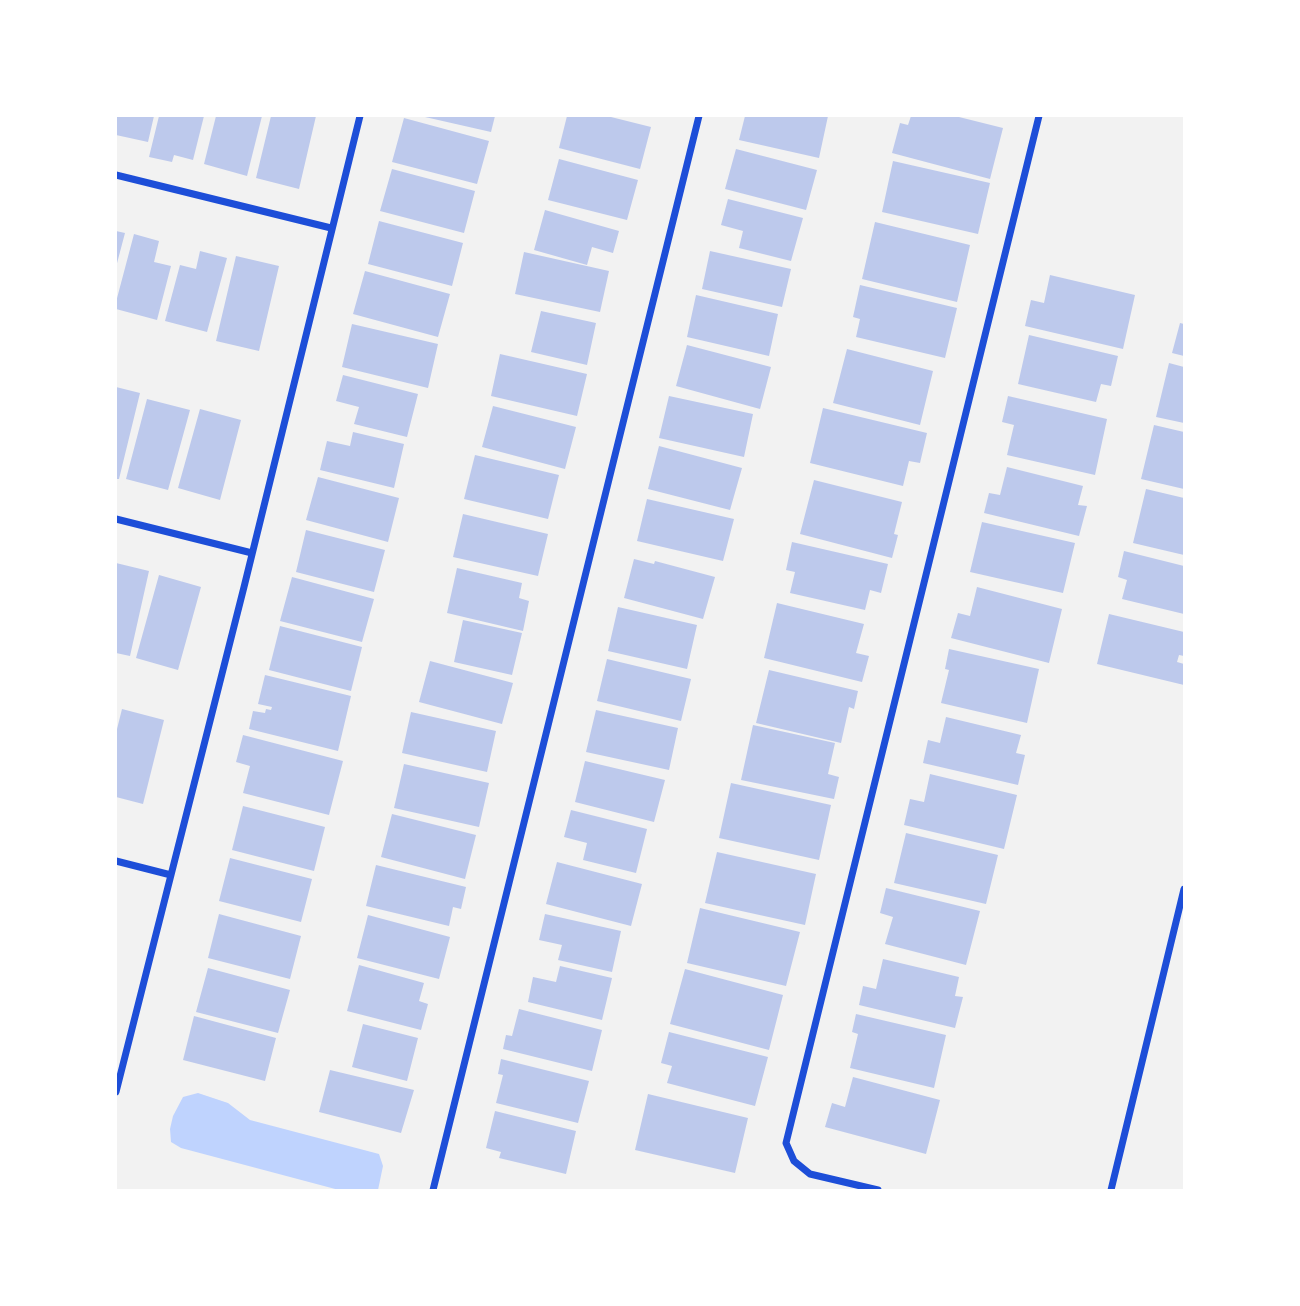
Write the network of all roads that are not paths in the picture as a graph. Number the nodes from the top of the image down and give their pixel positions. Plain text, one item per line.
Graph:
1 (360, 116) edge
2 (699, 116) edge
3 (1039, 116) edge
4 (116, 175) edge
5 (331, 228) junction
6 (116, 519) edge
7 (253, 553) junction
8 (116, 862) edge
9 (171, 875) junction
10 (1185, 889) edge
11 (118, 1075) edge
12 (116, 1092) edge
13 (433, 1191) edge
14 (878, 1191) edge
15 (1111, 1191) edge

1 - 5 street
2 - 13 street
3 - 14 street
4 - 5 street
5 - 7 street
6 - 7 street
7 - 9 street
8 - 9 street
9 - 11 street
10 - 15 street
11 - 12 street

